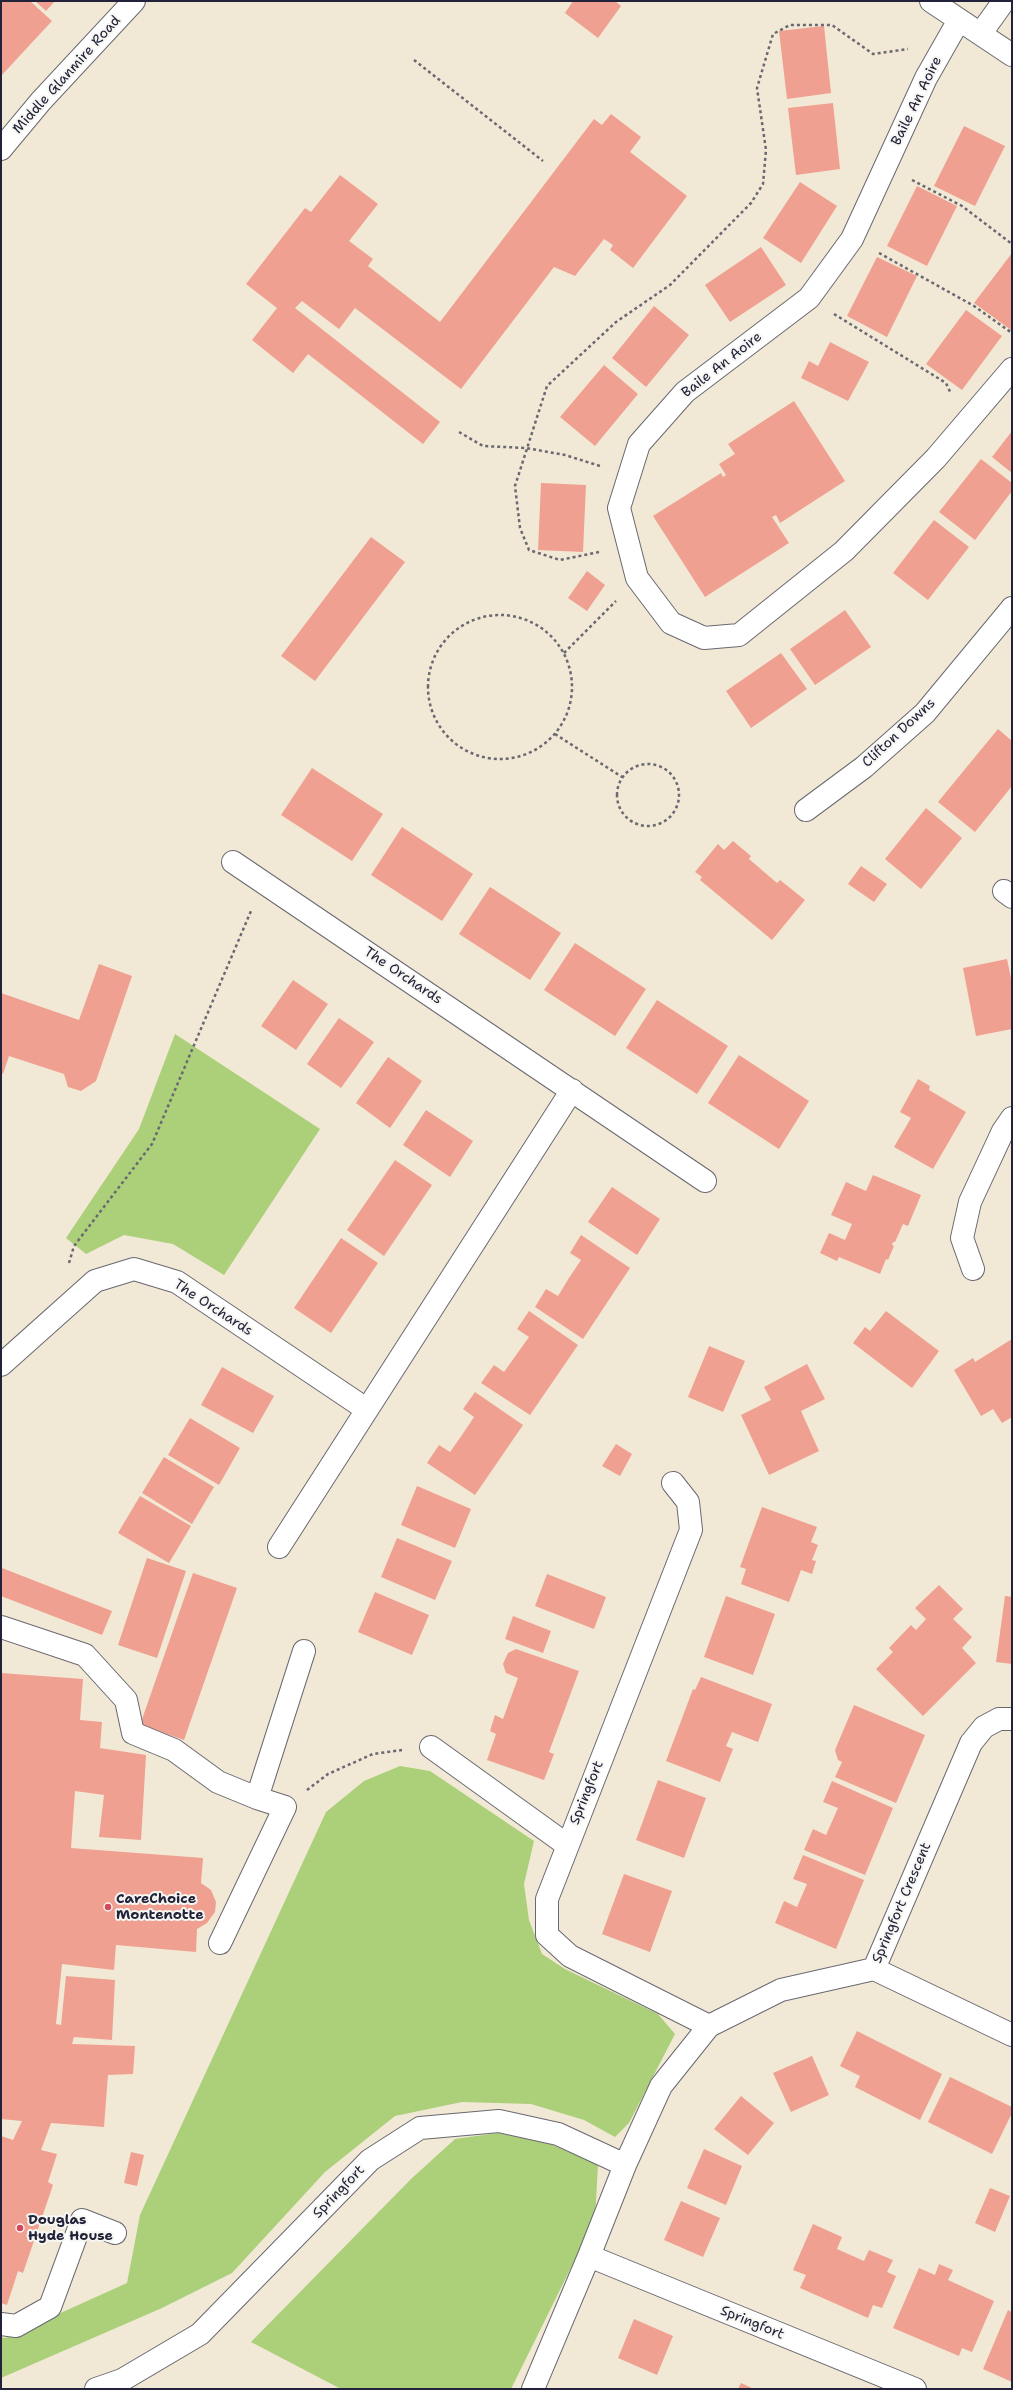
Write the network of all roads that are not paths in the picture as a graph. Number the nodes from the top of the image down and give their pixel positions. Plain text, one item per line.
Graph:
1 (134, 1) edge
2 (931, 1) edge
3 (1004, 1) edge
4 (959, 20) junction
5 (981, 33) junction
6 (1012, 55) edge
7 (1, 150) edge
8 (1012, 369) edge
9 (1012, 608) edge
10 (806, 810) dead end
11 (233, 862) dead end
12 (572, 1090) junction
13 (1012, 1118) edge
14 (705, 1181) dead end
15 (973, 1269) dead end
16 (1, 1365) edge
17 (366, 1409) junction
18 (673, 1483) dead end
19 (279, 1546) dead end
20 (1, 1627) edge
21 (304, 1651) dead end
22 (1012, 1719) edge
23 (431, 1747) road end
24 (257, 1798) junction
25 (567, 1845) junction
26 (220, 1944) dead end
27 (874, 1969) junction
28 (709, 2026) junction
29 (1012, 2035) edge
30 (625, 2164) junction
31 (115, 2233) dead end
32 (589, 2256) junction
33 (1, 2324) edge
34 (96, 2389) edge
35 (533, 2389) edge
36 (915, 2389) edge

1 - 7 street, Middle Glanmire Road
2 - 4 street
3 - 5 street
4 - 5 street
4 - 8 street, Baile An Aoire
5 - 6 street
9 - 10 street, Clifton Downs
11 - 12 street, The Orchards
12 - 14 street, The Orchards
12 - 17 street
13 - 15 street
16 - 17 street, The Orchards
17 - 19 street
18 - 25 street, Springfort
20 - 24 street
21 - 24 street
22 - 27 street, Springfort Crescent
23 - 25 street
24 - 26 street
25 - 28 street, Springfort
27 - 28 street
27 - 29 street, Springfort Crescent
28 - 30 street
30 - 32 street
30 - 34 street, Springfort
31 - 33 street
32 - 35 street
32 - 36 street, Springfort

